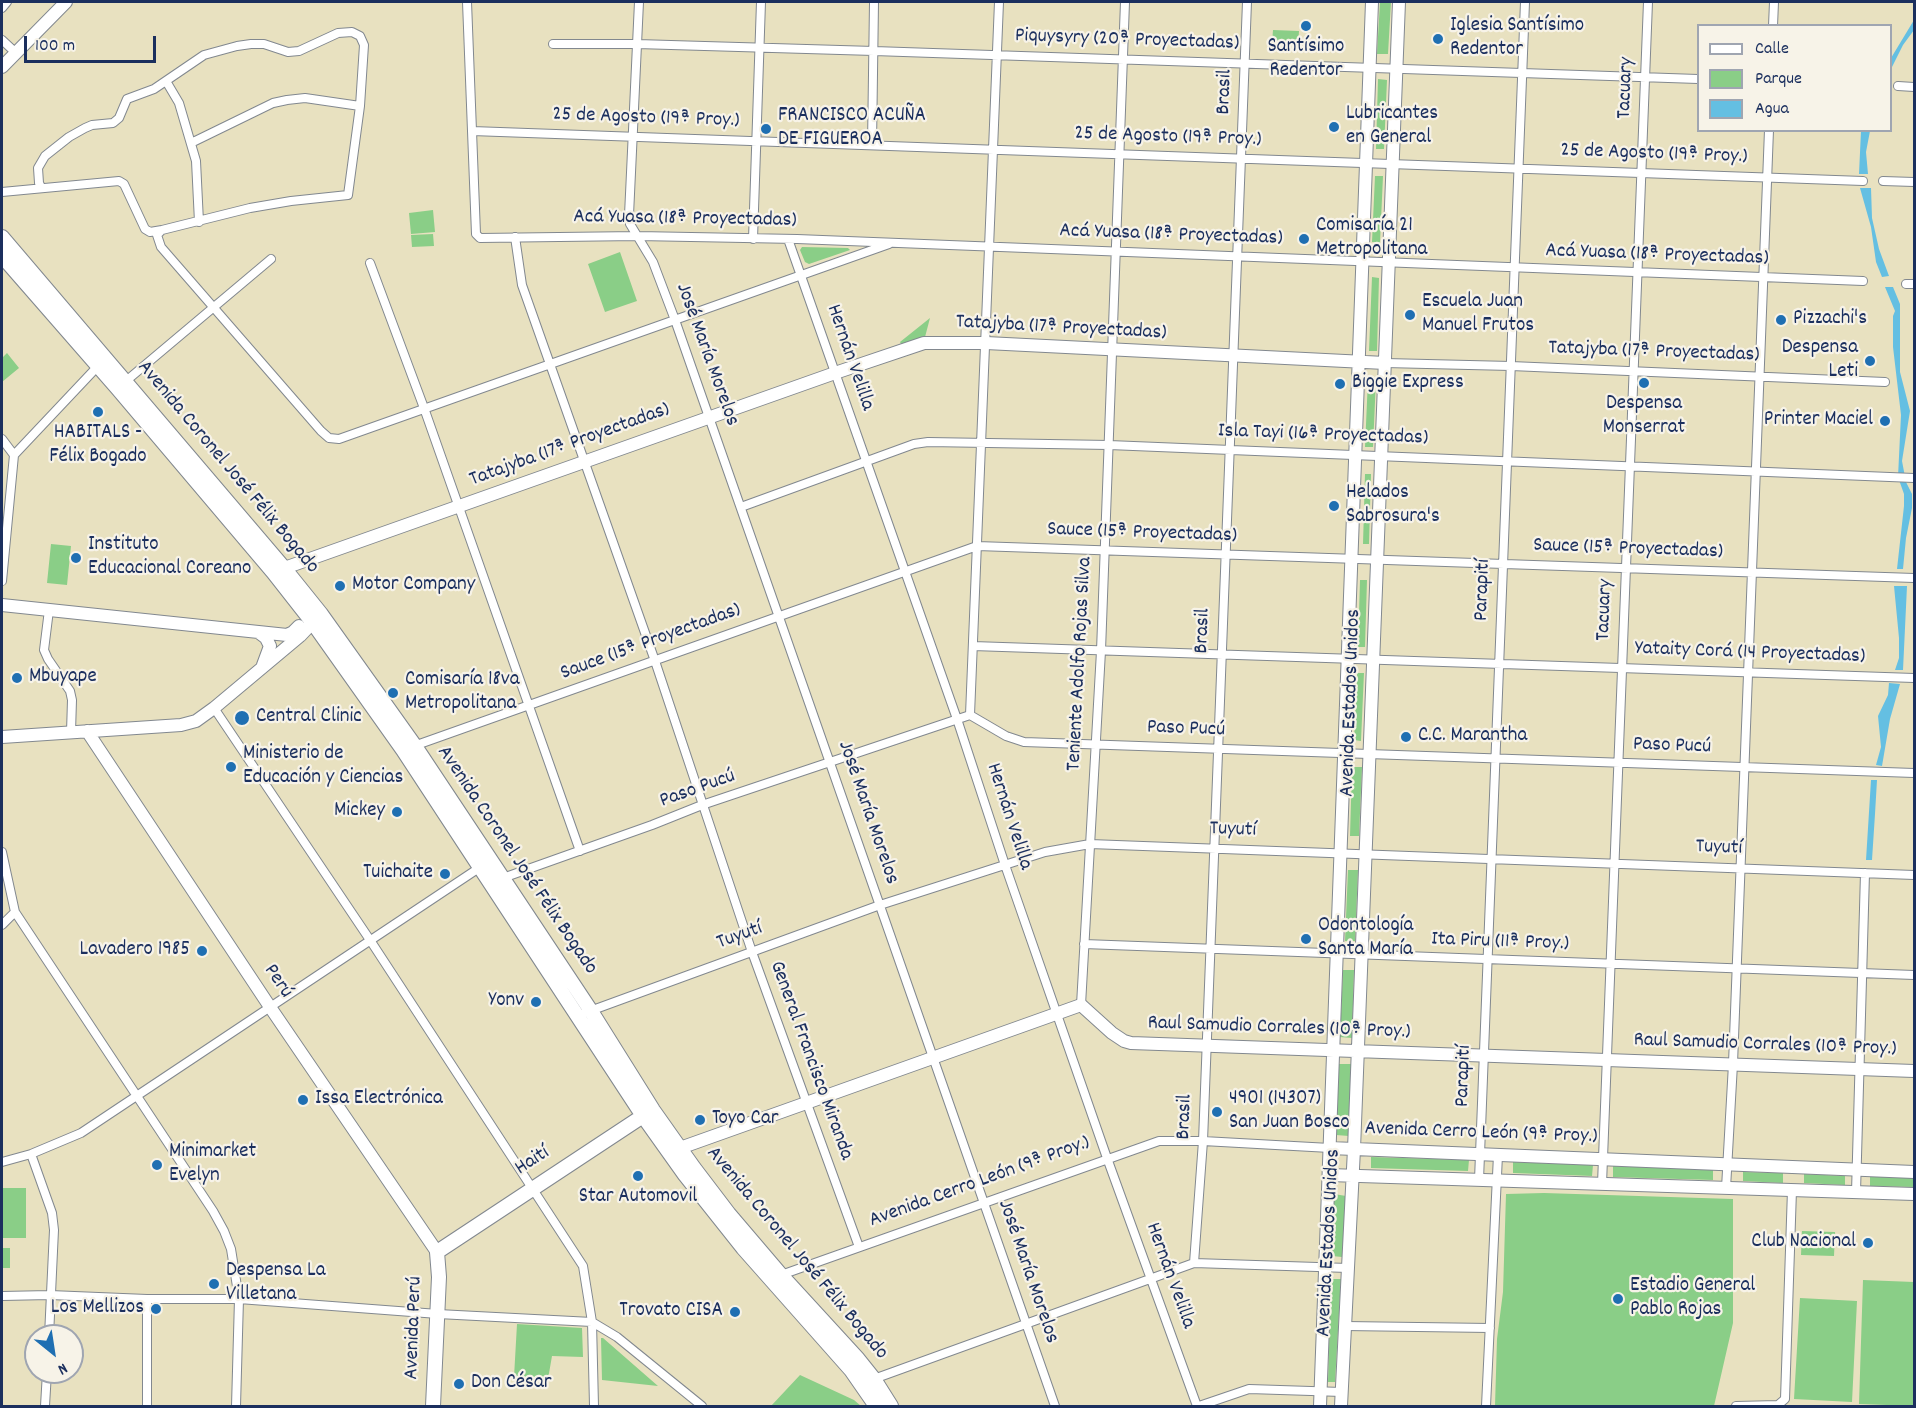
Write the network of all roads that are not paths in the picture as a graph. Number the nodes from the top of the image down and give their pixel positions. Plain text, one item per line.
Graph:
1 (7, 2) edge
2 (66, 2) edge
3 (467, 2) edge
4 (639, 2) edge
5 (761, 2) edge
6 (874, 2) edge
7 (999, 2) edge
8 (1125, 2) edge
9 (1247, 2) edge
10 (1372, 2) edge
11 (1399, 2) edge
12 (1525, 2) edge
13 (1648, 2) edge
14 (1774, 2) edge
15 (2, 8) edge
16 (1773, 24) edge
17 (2, 40) edge
18 (554, 44) dead end
19 (637, 44) junction
20 (759, 48) junction
21 (874, 51) junction
22 (16, 53) junction
23 (997, 55) junction
24 (1123, 59) junction
25 (1245, 63) junction
26 (2, 67) edge
27 (1370, 67) junction
28 (1396, 68) junction
29 (1522, 73) junction
30 (1645, 77) junction
31 (1697, 79) edge
32 (166, 81) junction
33 (1898, 86) dead end
34 (1914, 87) edge
35 (360, 106) junction
36 (472, 131) junction
37 (1769, 132) edge
38 (633, 137) junction
39 (756, 141) junction
40 (191, 143) junction
41 (872, 145) junction
42 (993, 150) junction
43 (1120, 154) junction
44 (1241, 159) junction
45 (1366, 163) junction
46 (1392, 164) junction
47 (1518, 168) junction
48 (1641, 173) junction
49 (1767, 177) junction
50 (1863, 181) dead end
51 (1883, 181) dead end
52 (1914, 182) edge
53 (41, 187) junction
54 (2, 192) edge
55 (199, 222) junction
56 (162, 230) junction
57 (638, 236) junction
58 (2, 237) edge
59 (515, 237) junction
60 (753, 239) junction
61 (788, 239) junction
62 (893, 243) junction
63 (989, 247) junction
64 (1116, 252) junction
65 (2, 256) edge
66 (1237, 257) junction
67 (271, 258) dead end
68 (1363, 262) junction
69 (1389, 262) junction
70 (370, 263) dead end
71 (1515, 268) junction
72 (1637, 272) junction
73 (801, 276) junction
74 (1763, 278) junction
75 (1863, 280) dead end
76 (213, 308) junction
77 (675, 320) junction
78 (986, 344) junction
79 (1112, 350) junction
80 (1233, 357) junction
81 (1359, 362) junction
82 (1385, 363) junction
83 (549, 364) junction
84 (98, 366) junction
85 (1511, 366) junction
86 (1634, 372) junction
87 (835, 373) junction
88 (1759, 377) junction
89 (126, 381) junction
90 (1885, 382) dead end
91 (424, 408) junction
92 (709, 417) junction
93 (2, 439) edge
94 (981, 443) junction
95 (1109, 446) junction
96 (1229, 450) junction
97 (14, 455) junction
98 (1356, 455) junction
99 (1381, 456) junction
100 (1507, 461) junction
101 (584, 462) junction
102 (866, 462) junction
103 (2, 466) edge
104 (1630, 466) junction
105 (13, 467) junction
106 (1756, 471) junction
107 (1914, 478) edge
108 (459, 506) junction
109 (741, 507) junction
110 (977, 546) junction
111 (1105, 551) junction
112 (1225, 554) junction
113 (1352, 558) junction
114 (1377, 560) junction
115 (1503, 564) junction
116 (1626, 568) junction
117 (279, 570) junction
118 (905, 572) junction
119 (1752, 572) junction
120 (1914, 578) edge
121 (2, 581) edge
122 (2, 605) edge
123 (49, 610) junction
124 (314, 615) junction
125 (779, 617) junction
126 (256, 632) junction
127 (973, 646) junction
128 (1101, 651) junction
129 (1221, 655) junction
130 (1348, 659) junction
131 (1373, 660) junction
132 (655, 661) junction
133 (1499, 664) junction
134 (262, 666) junction
135 (1622, 668) junction
136 (1748, 672) junction
137 (1914, 678) edge
138 (529, 706) junction
139 (214, 708) junction
140 (970, 715) junction
141 (957, 719) junction
142 (87, 730) junction
143 (71, 732) junction
144 (2, 737) edge
145 (1096, 745) junction
146 (409, 748) junction
147 (1218, 749) junction
148 (1345, 754) junction
149 (1370, 755) junction
150 (1496, 759) junction
151 (830, 763) junction
152 (1618, 763) junction
153 (1744, 767) junction
154 (1914, 773) edge
155 (702, 805) junction
156 (1090, 844) junction
157 (1214, 849) junction
158 (580, 851) junction
159 (2, 852) edge
160 (1341, 853) junction
161 (1366, 854) junction
162 (1492, 859) junction
163 (485, 863) junction
164 (1614, 864) junction
165 (1005, 865) junction
166 (1740, 868) junction
167 (1865, 873) junction
168 (1914, 875) edge
169 (496, 880) junction
170 (880, 905) junction
171 (15, 912) junction
172 (2, 925) edge
173 (370, 940) junction
174 (1084, 944) junction
175 (1210, 949) junction
176 (752, 952) junction
177 (1337, 955) junction
178 (1362, 956) junction
179 (1488, 960) junction
180 (1611, 964) junction
181 (1736, 969) junction
182 (1862, 974) junction
183 (1914, 975) edge
184 (1081, 1005) junction
185 (270, 1007) junction
186 (585, 1013) junction
187 (1057, 1013) junction
188 (1206, 1046) junction
189 (1334, 1050) junction
190 (1358, 1051) junction
191 (1484, 1055) junction
192 (933, 1058) junction
193 (1607, 1060) junction
194 (1733, 1064) junction
195 (1859, 1069) junction
196 (1914, 1071) edge
197 (136, 1096) junction
198 (806, 1102) junction
199 (648, 1113) junction
200 (1203, 1141) junction
201 (680, 1148) junction
202 (1330, 1148) junction
203 (1354, 1149) junction
204 (31, 1154) junction
205 (1480, 1154) junction
206 (1498, 1155) junction
207 (1107, 1158) junction
208 (1603, 1159) junction
209 (2, 1162) edge
210 (1727, 1164) junction
211 (1857, 1170) junction
212 (1914, 1172) edge
213 (1329, 1175) junction
214 (1353, 1176) junction
215 (1479, 1180) junction
216 (1497, 1180) junction
217 (1602, 1184) junction
218 (533, 1187) junction
219 (1726, 1188) junction
220 (1792, 1190) junction
221 (1856, 1192) junction
222 (1914, 1194) edge
223 (984, 1202) junction
224 (859, 1247) junction
225 (437, 1252) junction
226 (1194, 1263) junction
227 (1325, 1267) junction
228 (1348, 1268) junction
229 (781, 1275) junction
230 (1151, 1280) junction
231 (50, 1295) junction
232 (2, 1296) edge
233 (147, 1299) junction
234 (239, 1299) junction
235 (438, 1314) junction
236 (592, 1322) junction
237 (49, 1324) edge
238 (1027, 1325) junction
239 (1345, 1326) junction
240 (1490, 1328) junction
241 (868, 1381) junction
242 (46, 1384) edge
243 (1320, 1391) junction
244 (1342, 1392) junction
245 (45, 1407) edge
246 (147, 1407) edge
247 (236, 1407) edge
248 (433, 1407) edge
249 (594, 1407) edge
250 (702, 1407) edge
251 (876, 1407) edge
252 (891, 1407) edge
253 (1055, 1407) edge
254 (1198, 1407) edge
255 (1320, 1407) edge
256 (1341, 1407) edge
257 (1486, 1407) edge
258 (1736, 1407) edge

1 - 15 street
2 - 22 street
3 - 36 street
4 - 19 street, José María Morelos
5 - 20 street
6 - 21 street
7 - 23 street
8 - 24 street, Teniente Adolfo Rojas Silva
9 - 25 street, Brasil
10 - 27 street, Avenida Estados Unidos
11 - 28 street, Avenida Estados Unidos
12 - 29 street, Parapití
13 - 30 street, Tacuary
14 - 16 street
17 - 22 street
18 - 19 street, Piquysyry (20ª Proyectadas)
19 - 20 street, Piquysyry (20ª Proyectadas)
19 - 38 street, José María Morelos
20 - 21 street, Piquysyry (20ª Proyectadas)
20 - 39 street
21 - 23 street, Piquysyry (20ª Proyectadas)
21 - 41 street
22 - 26 street
23 - 24 street, Piquysyry (20ª Proyectadas)
23 - 42 street
24 - 25 street, Piquysyry (20ª Proyectadas)
24 - 43 street, Teniente Adolfo Rojas Silva
25 - 27 street, Piquysyry (20ª Proyectadas)
25 - 44 street, Brasil
27 - 28 street, Piquysyry (20ª Proyectadas)
27 - 45 street, Avenida Estados Unidos
28 - 29 street, Piquysyry (20ª Proyectadas)
28 - 46 street, Avenida Estados Unidos
29 - 30 street, Piquysyry (20ª Proyectadas)
29 - 47 street, Parapití
30 - 31 street, Piquysyry (20ª Proyectadas)
30 - 48 street, Tacuary
32 - 35 street
32 - 40 street
32 - 53 street
33 - 34 street
35 - 40 street
35 - 55 street
36 - 38 street, 25 de Agosto (19ª Proy.)
36 - 59 street, Acá Yuasa (18ª Proyectadas)
37 - 49 street
38 - 39 street, 25 de Agosto (19ª Proy.)
38 - 57 street, José María Morelos
39 - 41 street, 25 de Agosto (19ª Proy.)
39 - 60 street
40 - 55 street
41 - 42 street, 25 de Agosto (19ª Proy.)
42 - 43 street, 25 de Agosto (19ª Proy.)
42 - 63 street
43 - 44 street, 25 de Agosto (19ª Proy.)
43 - 64 street, Teniente Adolfo Rojas Silva
44 - 45 street, 25 de Agosto (19ª Proy.)
44 - 66 street, Brasil
45 - 46 street, 25 de Agosto (19ª Proy.)
45 - 68 street, Avenida Estados Unidos
46 - 47 street, 25 de Agosto (19ª Proy.)
46 - 69 street, Avenida Estados Unidos
47 - 48 street, 25 de Agosto (19ª Proy.)
47 - 71 street, Parapití
48 - 49 street, 25 de Agosto (19ª Proy.)
48 - 72 street, Tacuary
49 - 50 street, 25 de Agosto (19ª Proy.)
49 - 74 street
51 - 52 street
53 - 54 street
53 - 56 street
55 - 56 street
56 - 76 street
57 - 59 street, Acá Yuasa (18ª Proyectadas)
57 - 60 street, Acá Yuasa (18ª Proyectadas)
57 - 77 street, José María Morelos
58 - 89 main road, Avenida Coronel José Félix Bogado
59 - 83 street, General Francisco Miranda
60 - 61 street, Acá Yuasa (18ª Proyectadas)
61 - 62 street, Acá Yuasa (18ª Proyectadas)
61 - 73 street, Hernán Velilla
62 - 63 street, Acá Yuasa (18ª Proyectadas)
62 - 73 street
63 - 64 street, Acá Yuasa (18ª Proyectadas)
63 - 78 street
64 - 66 street, Acá Yuasa (18ª Proyectadas)
64 - 79 street, Teniente Adolfo Rojas Silva
65 - 84 main road, Avenida Coronel José Félix Bogado
66 - 68 street, Acá Yuasa (18ª Proyectadas)
66 - 80 street, Brasil
67 - 76 street
68 - 69 street, Acá Yuasa (18ª Proyectadas)
68 - 81 street, Avenida Estados Unidos
69 - 71 street, Acá Yuasa (18ª Proyectadas)
69 - 82 street, Avenida Estados Unidos
70 - 91 street
71 - 72 street, Acá Yuasa (18ª Proyectadas)
71 - 85 street, Parapití
72 - 74 street, Acá Yuasa (18ª Proyectadas)
72 - 86 street, Tacuary
73 - 77 street
73 - 87 street, Hernán Velilla
74 - 75 street, Acá Yuasa (18ª Proyectadas)
74 - 88 street
76 - 89 street
76 - 91 street
77 - 83 street
77 - 92 street, José María Morelos
78 - 79 street, Tatajyba (17ª Proyectadas)
78 - 87 street, Tatajyba (17ª Proyectadas)
78 - 94 street
79 - 80 street, Tatajyba (17ª Proyectadas)
79 - 95 street, Teniente Adolfo Rojas Silva
80 - 81 street, Tatajyba (17ª Proyectadas)
80 - 96 street, Brasil
81 - 82 street, Tatajyba (17ª Proyectadas)
81 - 98 street, Avenida Estados Unidos
82 - 85 street, Tatajyba (17ª Proyectadas)
82 - 99 street, Avenida Estados Unidos
83 - 91 street
83 - 101 street, General Francisco Miranda
84 - 97 street
84 - 117 main road, Avenida Coronel José Félix Bogado
85 - 86 street, Tatajyba (17ª Proyectadas)
85 - 100 street, Parapití
86 - 88 street, Tatajyba (17ª Proyectadas)
86 - 104 street, Tacuary
87 - 92 street, Tatajyba (17ª Proyectadas)
87 - 102 street, Hernán Velilla
88 - 90 street, Tatajyba (17ª Proyectadas)
88 - 106 street
89 - 117 main road, Avenida Coronel José Félix Bogado
91 - 108 street
92 - 101 street, Tatajyba (17ª Proyectadas)
92 - 109 street, José María Morelos
93 - 97 street
94 - 95 street, Isla Tayi (16ª Proyectadas)
94 - 102 street, Isla Tayi (16ª Proyectadas)
94 - 110 street
95 - 96 street, Isla Tayi (16ª Proyectadas)
95 - 111 street, Teniente Adolfo Rojas Silva
96 - 98 street, Isla Tayi (16ª Proyectadas)
96 - 112 street, Brasil
97 - 105 street
98 - 99 street, Isla Tayi (16ª Proyectadas)
98 - 113 street, Avenida Estados Unidos
99 - 100 street, Isla Tayi (16ª Proyectadas)
99 - 114 street, Avenida Estados Unidos
100 - 104 street, Isla Tayi (16ª Proyectadas)
100 - 115 street, Parapití
101 - 108 street, Tatajyba (17ª Proyectadas)
101 - 132 street, General Francisco Miranda
102 - 109 street, Isla Tayi (16ª Proyectadas)
102 - 118 street, Hernán Velilla
103 - 105 street
104 - 106 street, Isla Tayi (16ª Proyectadas)
104 - 116 street, Tacuary
105 - 121 street
106 - 107 street, Isla Tayi (16ª Proyectadas)
106 - 119 street
108 - 117 street, Tatajyba (17ª Proyectadas)
108 - 138 street
109 - 125 street, José María Morelos
110 - 111 street, Sauce (15ª Proyectadas)
110 - 118 street, Sauce (15ª Proyectadas)
110 - 127 street
111 - 112 street, Sauce (15ª Proyectadas)
111 - 128 street, Teniente Adolfo Rojas Silva
112 - 113 street, Sauce (15ª Proyectadas)
112 - 129 street, Brasil
113 - 114 street, Sauce (15ª Proyectadas)
113 - 130 street, Avenida Estados Unidos
114 - 115 street, Sauce (15ª Proyectadas)
114 - 131 street, Avenida Estados Unidos
115 - 116 street, Sauce (15ª Proyectadas)
115 - 133 street, Parapití
116 - 119 street, Sauce (15ª Proyectadas)
116 - 135 street, Tacuary
117 - 124 main road, Avenida Coronel José Félix Bogado
118 - 125 street, Sauce (15ª Proyectadas)
118 - 141 street, Hernán Velilla
119 - 120 street, Sauce (15ª Proyectadas)
119 - 136 street
122 - 123 street
123 - 126 street
123 - 143 street
124 - 126 street
124 - 134 street
124 - 146 main road, Avenida Coronel José Félix Bogado
125 - 132 street, Sauce (15ª Proyectadas)
125 - 151 street, José María Morelos
126 - 134 street
127 - 128 street, Yataity Corá (14 Proyectadas)
127 - 140 street
128 - 129 street, Yataity Corá (14 Proyectadas)
128 - 145 street, Teniente Adolfo Rojas Silva
129 - 130 street, Yataity Corá (14 Proyectadas)
129 - 147 street, Brasil
130 - 131 street, Yataity Corá (14 Proyectadas)
130 - 148 street, Avenida Estados Unidos
131 - 133 street, Yataity Corá (14 Proyectadas)
131 - 149 street, Avenida Estados Unidos
132 - 138 street, Sauce (15ª Proyectadas)
132 - 155 street, General Francisco Miranda
133 - 135 street, Yataity Corá (14 Proyectadas)
133 - 150 street, Parapití
134 - 139 street
135 - 136 street, Yataity Corá (14 Proyectadas)
135 - 152 street, Tacuary
136 - 137 street, Yataity Corá (14 Proyectadas)
136 - 153 street
138 - 146 street, Sauce (15ª Proyectadas)
138 - 158 street
139 - 142 street
139 - 173 street
140 - 141 street, Paso Pucú
140 - 145 street, Paso Pucú
141 - 151 street, Paso Pucú
141 - 165 street, Hernán Velilla
142 - 143 street
142 - 185 street, Perú
143 - 144 street
145 - 147 street, Paso Pucú
145 - 156 street, Teniente Adolfo Rojas Silva
146 - 163 main road, Avenida Coronel José Félix Bogado
147 - 148 street, Paso Pucú
147 - 157 street, Brasil
148 - 149 street, Paso Pucú
148 - 160 street, Avenida Estados Unidos
149 - 150 street, Paso Pucú
149 - 161 street, Avenida Estados Unidos
150 - 152 street, Paso Pucú
150 - 162 street, Parapití
151 - 155 street, Paso Pucú
151 - 170 street, José María Morelos
152 - 153 street, Paso Pucú
152 - 164 street, Tacuary
153 - 154 street, Paso Pucú
153 - 166 street
155 - 158 street, Paso Pucú
155 - 176 street, General Francisco Miranda
156 - 157 street, Tuyutí
156 - 165 street, Tuyutí
156 - 174 street, Teniente Adolfo Rojas Silva
157 - 160 street, Tuyutí
157 - 175 street, Brasil
158 - 169 street, Paso Pucú
159 - 171 street
160 - 161 street, Tuyutí
160 - 177 street, Avenida Estados Unidos
161 - 162 street, Tuyutí
161 - 178 street, Avenida Estados Unidos
162 - 164 street, Tuyutí
162 - 179 street, Parapití
163 - 169 main road, Avenida Coronel José Félix Bogado
163 - 173 street
164 - 166 street, Tuyutí
164 - 180 street, Tacuary
165 - 170 street, Tuyutí
165 - 187 street, Hernán Velilla
166 - 167 street, Tuyutí
166 - 181 street
167 - 168 street, Tuyutí
167 - 182 street
169 - 186 main road, Avenida Coronel José Félix Bogado
170 - 176 street, Tuyutí
170 - 192 street, José María Morelos
171 - 172 street
171 - 197 street
173 - 185 street
173 - 218 street
174 - 175 street, Ita Piru (11ª Proy.)
174 - 184 street, Teniente Adolfo Rojas Silva
175 - 177 street, Ita Piru (11ª Proy.)
175 - 188 street, Brasil
176 - 186 street, Tuyutí
176 - 198 street, General Francisco Miranda
177 - 178 street, Ita Piru (11ª Proy.)
177 - 189 street, Avenida Estados Unidos
178 - 179 street, Ita Piru (11ª Proy.)
178 - 190 street, Avenida Estados Unidos
179 - 180 street, Ita Piru (11ª Proy.)
179 - 191 street, Parapití
180 - 181 street, Ita Piru (11ª Proy.)
180 - 193 street, Tacuary
181 - 182 street, Ita Piru (11ª Proy.)
181 - 194 street
182 - 183 street, Ita Piru (11ª Proy.)
182 - 195 street
184 - 187 street
184 - 188 street, Raul Samudio Corrales (10ª Proy.)
185 - 197 street
185 - 225 street, Perú
186 - 199 main road, Avenida Coronel José Félix Bogado
187 - 192 street
187 - 207 street, Hernán Velilla
188 - 189 street, Raul Samudio Corrales (10ª Proy.)
188 - 200 street, Brasil
189 - 190 street, Raul Samudio Corrales (10ª Proy.)
189 - 202 street, Avenida Estados Unidos
190 - 191 street, Raul Samudio Corrales (10ª Proy.)
190 - 203 street, Avenida Estados Unidos
191 - 193 street, Raul Samudio Corrales (10ª Proy.)
191 - 205 street, Parapití
192 - 198 street
192 - 223 street, José María Morelos
193 - 194 street, Raul Samudio Corrales (10ª Proy.)
193 - 208 street, Tacuary
194 - 195 street, Raul Samudio Corrales (10ª Proy.)
194 - 210 street
195 - 196 street, Raul Samudio Corrales (10ª Proy.)
195 - 211 street
197 - 204 street
197 - 234 street
198 - 201 street
198 - 224 street, General Francisco Miranda
199 - 201 main road, Avenida Coronel José Félix Bogado
199 - 218 main road, Haití
199 - 241 main road, Avenida Coronel José Félix Bogado
200 - 202 street, Avenida Cerro León (9ª Proy.)
200 - 207 street, Avenida Cerro León (9ª Proy.)
200 - 226 street, Brasil
201 - 229 main road, Avenida Coronel José Félix Bogado
202 - 203 street, Avenida Cerro León (9ª Proy.)
202 - 213 street, Avenida Estados Unidos
203 - 205 street, Avenida Cerro León (9ª Proy.)
203 - 214 street, Avenida Estados Unidos
204 - 209 street
204 - 231 street
205 - 206 street, Avenida Cerro León (9ª Proy.)
205 - 215 street, Parapití
206 - 208 street, Avenida Cerro León (9ª Proy.)
206 - 216 street
207 - 223 street, Avenida Cerro León (9ª Proy.)
207 - 230 street, Hernán Velilla
208 - 210 street, Avenida Cerro León (9ª Proy.)
208 - 217 street, Tacuary
210 - 211 street, Avenida Cerro León (9ª Proy.)
210 - 219 street
211 - 212 street, Avenida Cerro León (9ª Proy.)
211 - 221 street
213 - 214 street
213 - 227 street, Avenida Estados Unidos
214 - 215 street
214 - 228 street, Avenida Estados Unidos
215 - 216 street
216 - 217 street
216 - 240 street
217 - 219 street
218 - 225 main road, Haití
218 - 236 street
219 - 220 street
220 - 221 street
220 - 258 street
221 - 222 street
223 - 224 street, Avenida Cerro León (9ª Proy.)
223 - 238 street, José María Morelos
224 - 229 street, Avenida Cerro León (9ª Proy.)
225 - 235 main road, Avenida Perú
226 - 227 street
226 - 230 street
227 - 228 street
227 - 243 street, Avenida Estados Unidos
228 - 239 street, Avenida Estados Unidos
229 - 241 main road, Avenida Coronel José Félix Bogado
230 - 238 street
230 - 254 street, Hernán Velilla
231 - 232 street
231 - 233 street
231 - 237 street
233 - 234 street
233 - 246 street
234 - 235 street
234 - 247 street
235 - 236 street
235 - 248 main road, Avenida Perú
236 - 249 street
236 - 250 street
238 - 241 street
238 - 253 street, José María Morelos
239 - 240 street
239 - 244 street, Avenida Estados Unidos
240 - 257 street
241 - 251 main road, Avenida Coronel José Félix Bogado
241 - 252 main road, Avenida Coronel José Félix Bogado
242 - 245 street
243 - 244 street
243 - 254 street
243 - 255 street, Avenida Estados Unidos
244 - 256 street, Avenida Estados Unidos

